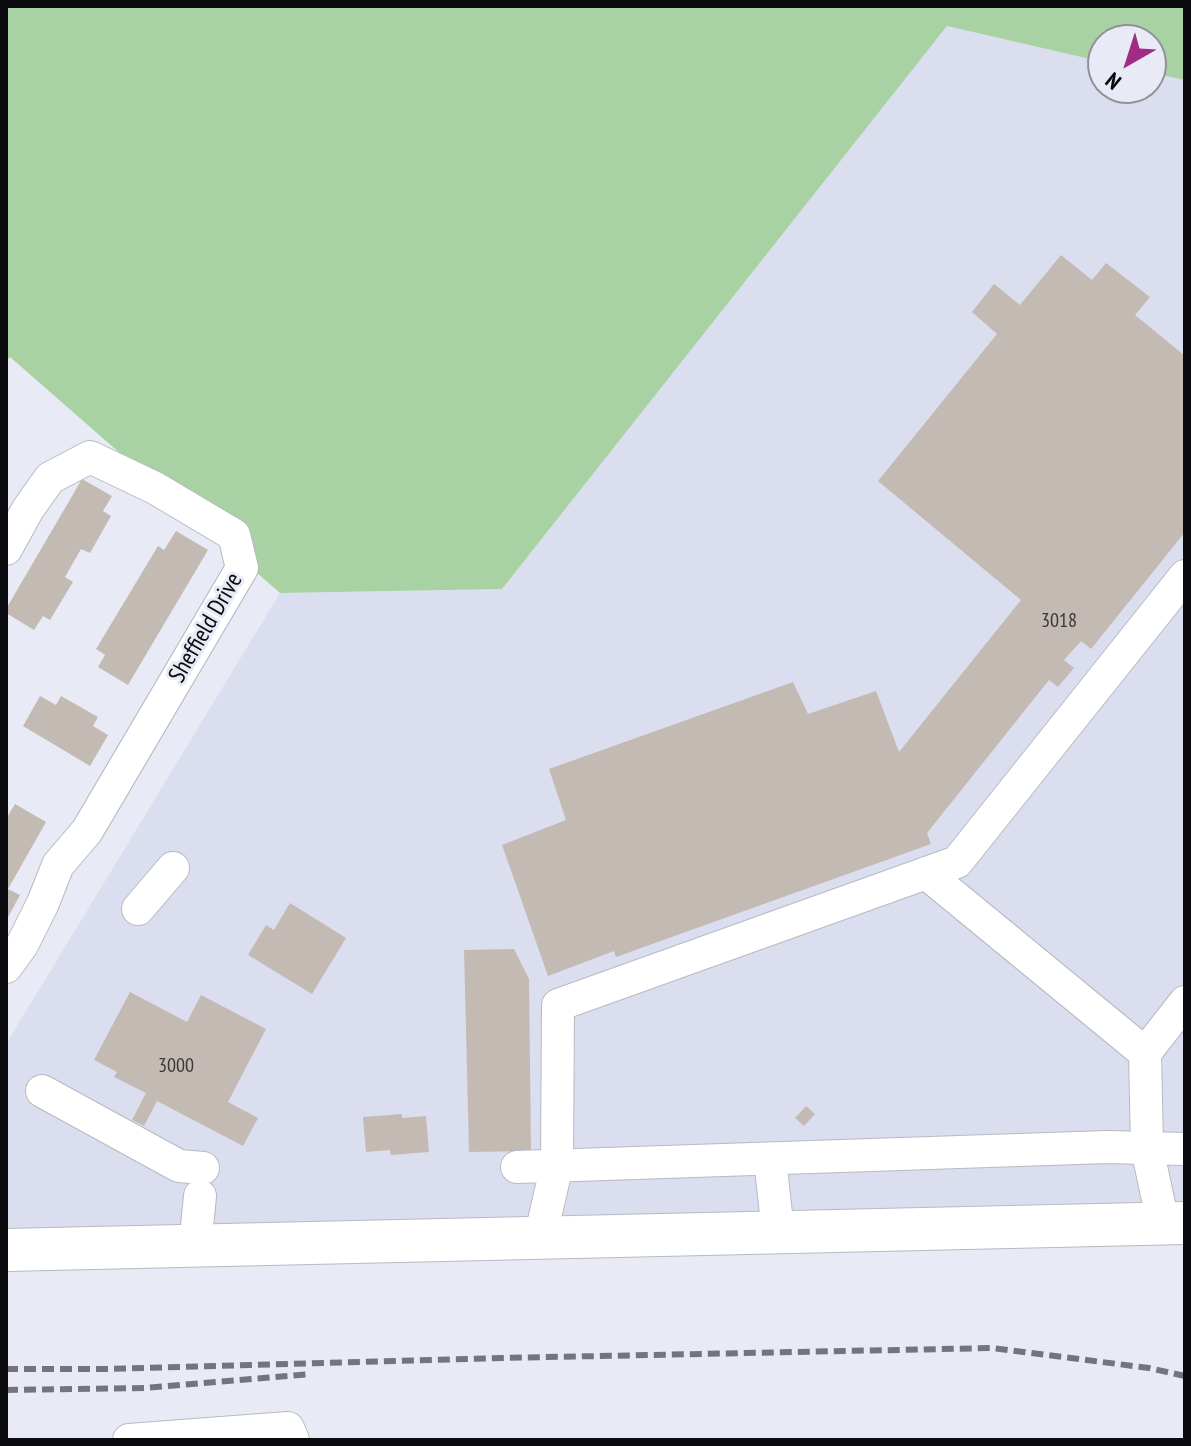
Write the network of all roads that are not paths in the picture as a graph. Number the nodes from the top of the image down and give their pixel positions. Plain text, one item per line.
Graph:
1 (6, 549) edge
2 (1185, 576) edge
3 (173, 868) dead end
4 (926, 873) junction
5 (138, 909) dead end
6 (6, 967) edge
7 (1185, 1002) edge
8 (1145, 1053) junction
9 (42, 1091) dead end
10 (1147, 1148) junction
11 (1185, 1149) edge
12 (770, 1159) junction
13 (557, 1165) junction
14 (517, 1167) dead end
15 (1174, 1223) edge
16 (778, 1232) junction
17 (540, 1238) junction
18 (195, 1246) junction
19 (6, 1250) edge
20 (129, 1440) edge
21 (293, 1440) edge

1 - 6 street, Sheffield Drive
2 - 4 street
3 - 5 street
4 - 8 street
4 - 13 street
7 - 8 street
8 - 10 street
9 - 18 street
10 - 11 street
10 - 12 street
10 - 15 street
12 - 13 street
12 - 16 street
13 - 14 street
13 - 17 street
15 - 16 main road
16 - 17 main road
17 - 18 main road
18 - 19 main road
20 - 21 street

